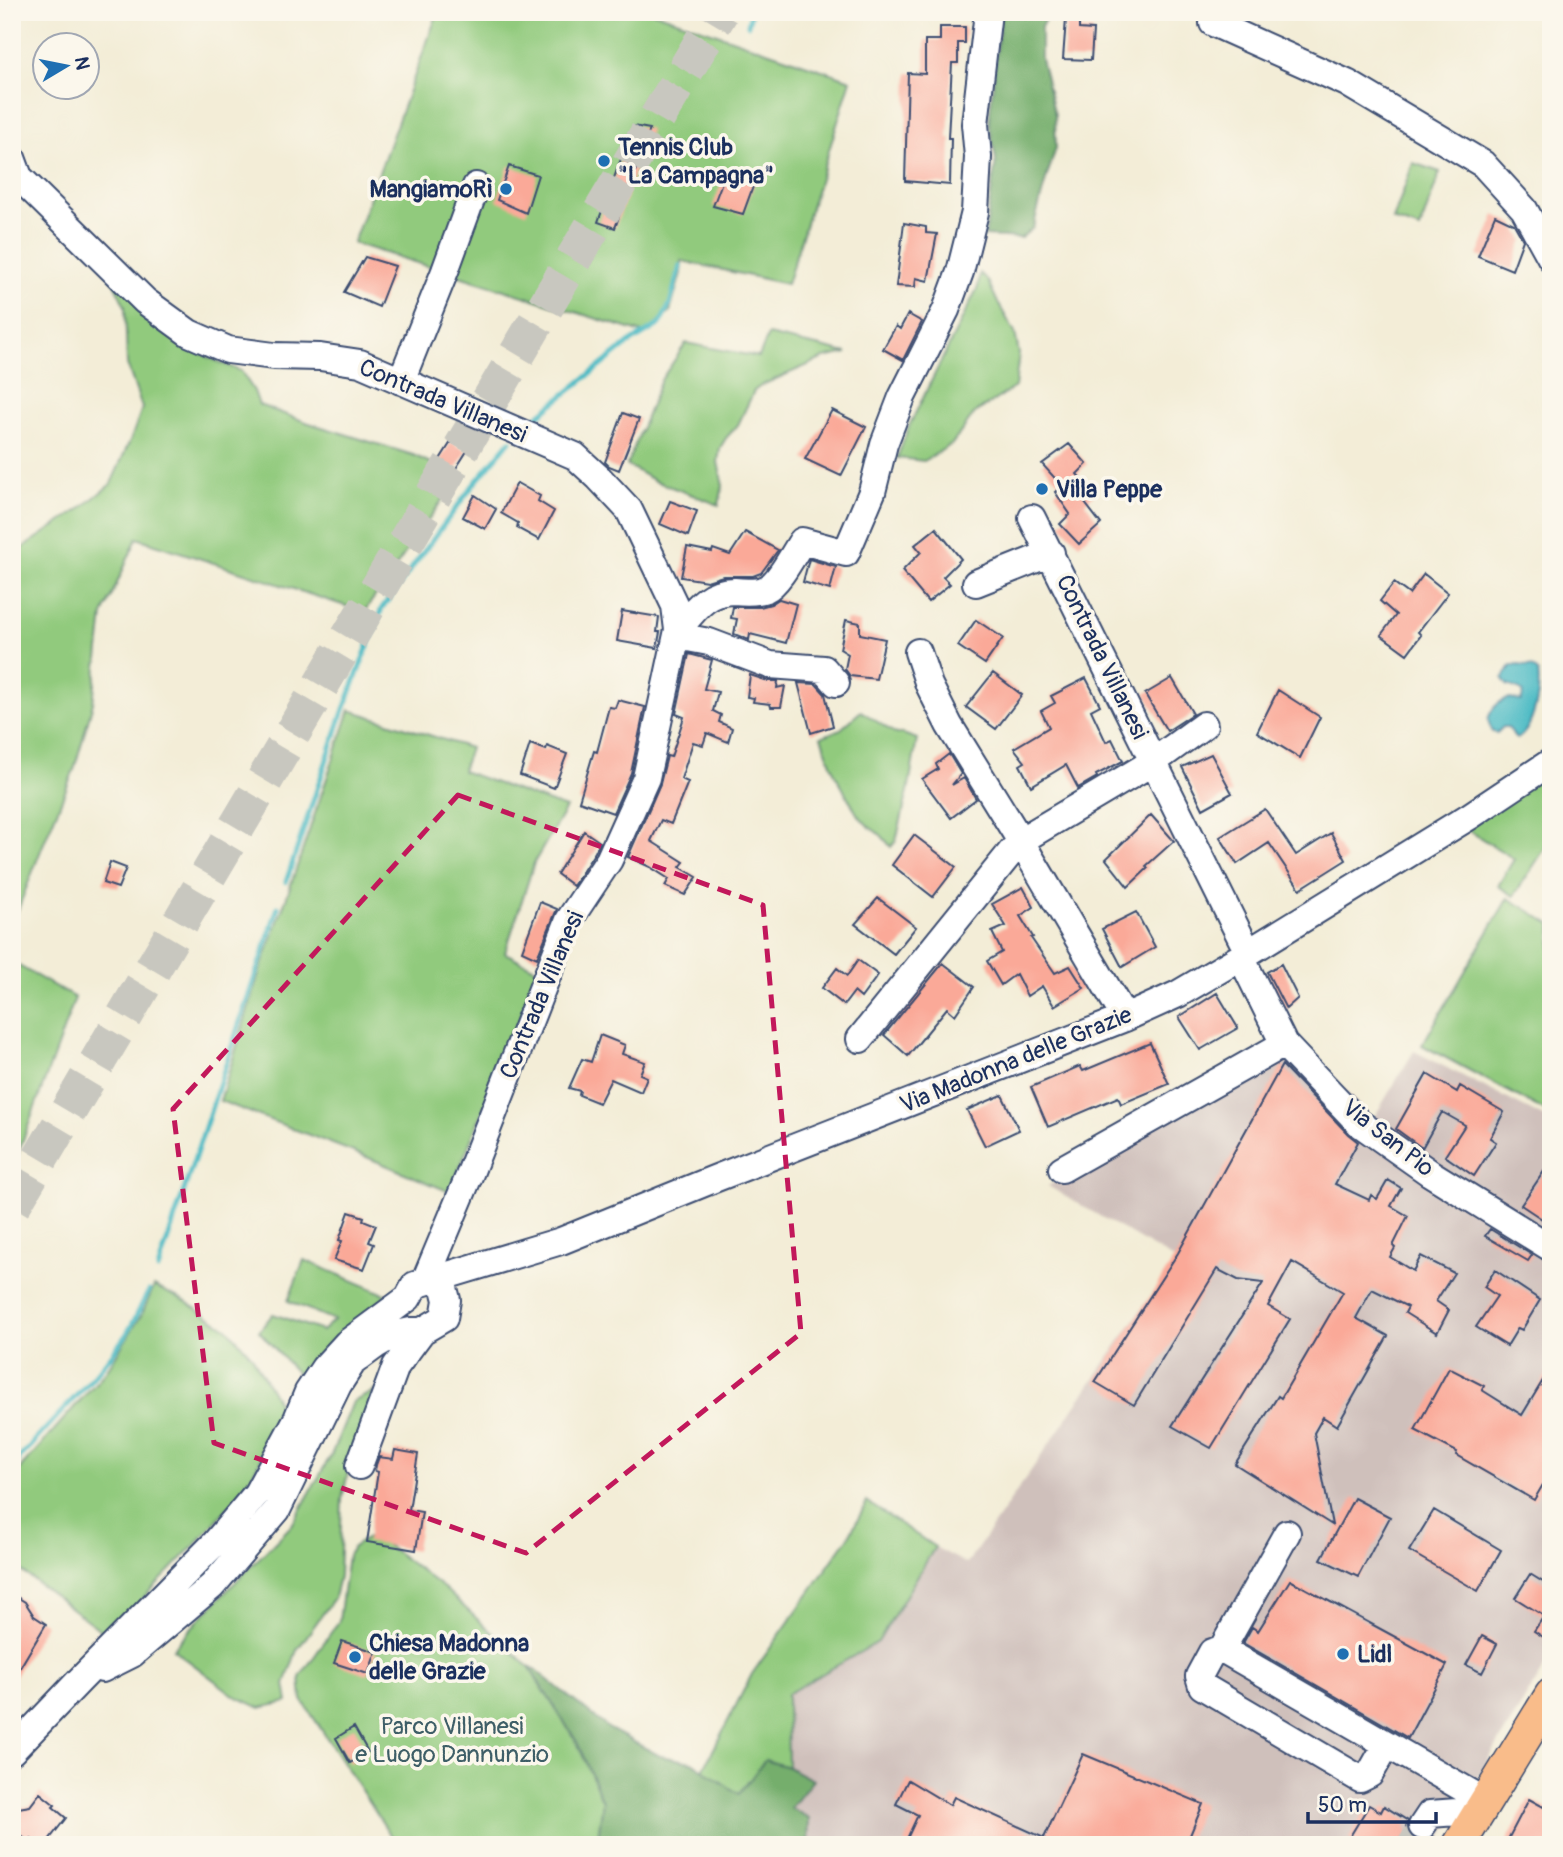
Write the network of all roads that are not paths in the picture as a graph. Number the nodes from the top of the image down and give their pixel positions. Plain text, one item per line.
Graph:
1 (988, 12) edge
2 (1213, 23) dead end
3 (12, 158) edge
4 (476, 186) dead end
5 (1551, 258) edge
6 (401, 381) junction
7 (1032, 518) dead end
8 (1051, 553) junction
9 (976, 583) dead end
10 (677, 633) junction
11 (918, 653) dead end
12 (836, 683) dead end
13 (1204, 725) dead end
14 (1153, 762) junction
15 (1551, 762) edge
16 (1020, 841) junction
17 (1244, 954) junction
18 (1125, 1018) junction
19 (860, 1039) dead end
20 (1284, 1044) junction
21 (1062, 1169) dead end
22 (1551, 1248) edge
23 (425, 1285) junction
24 (416, 1331) junction
25 (359, 1466) dead end
26 (1287, 1533) dead end
27 (1222, 1649) junction
28 (80, 1680) junction
29 (1551, 1695) edge
30 (1387, 1744) junction
31 (12, 1751) edge
32 (1472, 1823) edge
33 (1422, 1826) tunnel mouth

1 - 10 street, Contrada Villanesi
2 - 5 street
3 - 6 street, Contrada Villanesi
4 - 6 street
6 - 10 street, Contrada Villanesi
7 - 8 street, Contrada Villanesi
8 - 9 street, Contrada Villanesi
8 - 14 street, Contrada Villanesi
10 - 12 street
10 - 23 street, Contrada Villanesi
11 - 16 street
13 - 14 street, Contrada Villanesi
14 - 16 street, Contrada Villanesi
14 - 17 street, Contrada Villanesi
15 - 17 street, Via Madonna delle Grazie
16 - 18 street
16 - 19 street, Contrada Villanesi
17 - 18 street, Via Madonna delle Grazie
17 - 20 street, Via San Pio
18 - 23 street, Via Madonna delle Grazie
20 - 21 street
20 - 22 street, Via San Pio
23 - 24 street
23 - 24 street
23 - 28 street
24 - 25 street
24 - 28 street
26 - 27 street
27 - 30 street
27 - 30 street
28 - 31 street
29 - 32 main road
30 - 32 street
32 - 33 street

